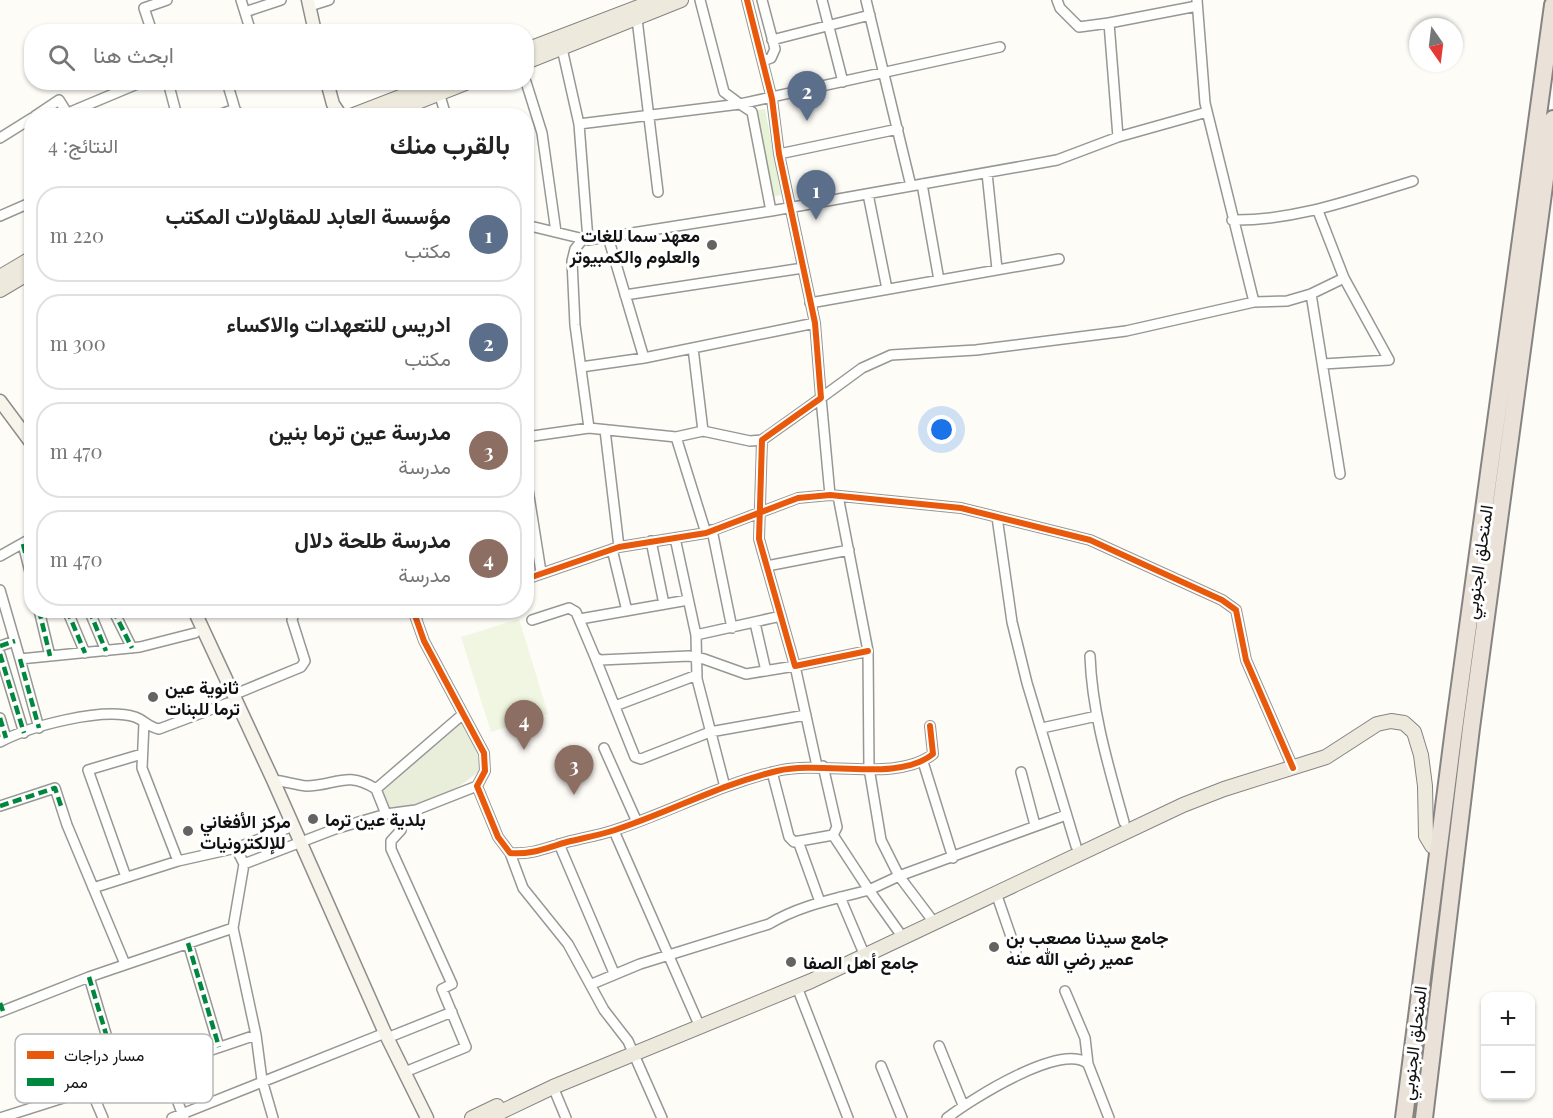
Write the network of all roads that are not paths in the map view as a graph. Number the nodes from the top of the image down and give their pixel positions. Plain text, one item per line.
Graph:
1 (166, 0) edge
2 (241, 0) edge
3 (281, 0) edge
4 (329, 0) edge
5 (657, 0) edge
6 (681, 0) edge
7 (700, 0) edge
8 (747, 0) edge
9 (762, 0) edge
10 (822, 0) edge
11 (866, 0) edge
12 (1057, 0) edge
13 (309, 3) edge
14 (1197, 3) edge
15 (1553, 5) edge
16 (245, 12) junction
17 (870, 15) junction
18 (637, 19) junction
19 (149, 24) edge
20 (249, 24) edge
21 (313, 24) edge
22 (1109, 24) junction
23 (829, 26) junction
24 (772, 40) junction
25 (561, 43) junction
26 (1000, 47) dead end
27 (534, 49) edge
28 (534, 58) edge
29 (763, 62) junction
30 (885, 73) junction
31 (843, 82) junction
32 (124, 90) edge
33 (170, 90) edge
34 (230, 90) edge
35 (329, 90) edge
36 (426, 90) edge
37 (431, 90) edge
38 (439, 90) edge
39 (529, 90) edge
40 (772, 99) junction
41 (740, 104) junction
42 (46, 108) edge
43 (64, 108) edge
44 (83, 108) edge
45 (175, 108) edge
46 (236, 108) edge
47 (336, 108) edge
48 (374, 108) edge
49 (397, 108) edge
50 (444, 108) edge
51 (1207, 112) junction
52 (649, 114) junction
53 (1553, 119) edge
54 (24, 123) edge
55 (579, 124) junction
56 (898, 129) junction
57 (1118, 137) junction
58 (0, 140) edge
59 (0, 148) edge
60 (779, 154) junction
61 (987, 173) junction
62 (1413, 181) dead end
63 (922, 184) junction
64 (911, 186) junction
65 (658, 192) dead end
66 (868, 194) junction
67 (24, 206) edge
68 (790, 208) junction
69 (771, 211) junction
70 (1318, 211) junction
71 (0, 216) edge
72 (1232, 220) junction
73 (534, 227) edge
74 (556, 232) junction
75 (608, 237) junction
76 (585, 240) junction
77 (1059, 259) dead end
78 (24, 263) edge
79 (803, 268) junction
80 (997, 269) junction
81 (24, 276) edge
82 (0, 277) edge
83 (1344, 278) junction
84 (939, 280) junction
85 (887, 289) junction
86 (0, 290) edge
87 (1311, 294) junction
88 (625, 295) junction
89 (1254, 302) junction
90 (810, 303) junction
91 (815, 323) junction
92 (693, 348) junction
93 (644, 358) junction
94 (1323, 364) junction
95 (581, 367) junction
96 (821, 398) junction
97 (0, 401) edge
98 (589, 428) junction
99 (605, 430) junction
100 (703, 431) junction
101 (24, 433) edge
102 (534, 436) edge
103 (676, 437) junction
104 (762, 440) junction
105 (1340, 474) dead end
106 (834, 495) junction
107 (760, 513) junction
108 (997, 517) junction
109 (534, 528) edge
110 (709, 532) junction
111 (675, 538) junction
112 (651, 542) junction
113 (22, 544) joint
114 (615, 548) junction
115 (849, 550) junction
116 (24, 551) edge
117 (0, 556) edge
118 (767, 566) junction
119 (541, 572) junction
120 (534, 575) edge
121 (0, 590) edge
122 (688, 600) junction
123 (2, 602) edge
124 (664, 604) junction
125 (627, 611) junction
126 (781, 616) junction
127 (41, 618) edge
128 (70, 618) edge
129 (92, 618) edge
130 (118, 618) edge
131 (188, 618) edge
132 (197, 618) edge
133 (293, 618) edge
134 (416, 618) edge
135 (580, 619) junction
136 (532, 620) dead end
137 (755, 623) junction
138 (732, 628) junction
139 (195, 633) junction
140 (696, 635) junction
141 (15, 641) junction
142 (0, 646) edge
143 (132, 648) junction
144 (106, 651) junction
145 (868, 651) junction
146 (85, 653) junction
147 (0, 654) edge
148 (50, 656) junction
149 (1090, 656) dead end
150 (595, 657) junction
151 (699, 658) junction
152 (20, 659) junction
153 (795, 666) junction
154 (766, 671) junction
155 (697, 675) junction
156 (231, 699) junction
157 (615, 706) junction
158 (463, 714) junction
159 (806, 715) junction
160 (1097, 716) junction
161 (0, 718) edge
162 (144, 723) junction
163 (930, 726) dead end
164 (39, 728) junction
165 (1042, 728) junction
166 (710, 732) junction
167 (24, 733) junction
168 (3, 740) edge
169 (604, 748) dead end
170 (142, 754) junction
171 (923, 762) junction
172 (1292, 765) junction
173 (820, 766) junction
174 (869, 768) junction
175 (772, 772) junction
176 (1021, 772) dead end
177 (273, 780) junction
178 (477, 786) junction
179 (725, 787) junction
180 (376, 789) junction
181 (0, 806) edge
182 (404, 812) junction
183 (386, 814) junction
184 (1066, 815) junction
185 (637, 822) junction
186 (1124, 822) junction
187 (1035, 825) junction
188 (288, 828) junction
189 (614, 831) junction
190 (833, 835) junction
191 (798, 841) junction
192 (299, 844) junction
193 (560, 844) junction
194 (1076, 846) junction
195 (236, 848) junction
196 (1438, 849) junction
197 (510, 853) junction
198 (953, 858) junction
199 (178, 861) junction
200 (244, 864) junction
201 (899, 876) junction
202 (126, 877) junction
203 (93, 888) junction
204 (869, 890) junction
205 (996, 893) junction
206 (840, 897) junction
207 (820, 902) junction
208 (930, 917) junction
209 (233, 928) junction
210 (899, 932) junction
211 (188, 943) junction
212 (862, 949) junction
213 (1016, 951) dead end
214 (669, 956) junction
215 (125, 964) junction
216 (614, 973) junction
217 (89, 977) junction
218 (592, 984) junction
219 (797, 987) junction
220 (1065, 991) dead end
221 (1, 1009) edge
222 (452, 1012) junction
223 (699, 1023) junction
224 (106, 1034) edge
225 (256, 1035) junction
226 (386, 1036) junction
227 (939, 1046) dead end
228 (219, 1047) junction
229 (213, 1049) edge
230 (632, 1050) junction
231 (1088, 1064) junction
232 (881, 1066) dead end
233 (405, 1072) junction
234 (262, 1080) junction
235 (553, 1087) junction
236 (213, 1102) edge
237 (49, 1103) edge
238 (97, 1103) edge
239 (212, 1103) edge
240 (963, 1105) junction
241 (183, 1116) edge
242 (481, 1117) edge
243 (0, 1118) edge
244 (103, 1118) edge
245 (172, 1118) edge
246 (273, 1118) edge
247 (427, 1118) edge
248 (566, 1118) edge
249 (662, 1118) edge
250 (848, 1118) edge
251 (902, 1118) edge
252 (947, 1118) edge
253 (1109, 1118) edge
254 (1404, 1118) edge
255 (1424, 1118) edge

1 - 19 street
2 - 16 street
3 - 16 street
4 - 13 street
5 - 25 main road
6 - 18 main road
7 - 41 street
8 - 29 street
9 - 24 street
10 - 23 street
11 - 17 street
12 - 22 street
13 - 21 street
14 - 22 street
14 - 51 street
15 - 196 highway, المتحلق الجنوبي
16 - 20 street
17 - 23 street
17 - 30 street
18 - 25 main road
18 - 52 street
22 - 57 street
23 - 24 street
23 - 31 street
24 - 29 street
25 - 27 main road
25 - 28 main road
25 - 55 street
26 - 30 street
29 - 40 street
30 - 31 street
30 - 56 street
31 - 40 street
32 - 44 street
33 - 45 street
34 - 46 street
35 - 47 street
36 - 48 main road
37 - 49 main road
38 - 50 street
39 - 74 street
40 - 41 street
40 - 60 street
41 - 52 street
41 - 69 street
42 - 43 street
51 - 57 street
51 - 72 street
52 - 55 street
52 - 65 street
53 - 255 highway, المتحلق الجنوبي
54 - 58 street
55 - 76 street
56 - 60 street
56 - 64 street
57 - 61 street
58 - 59 street
60 - 68 street
61 - 63 street
61 - 80 street
62 - 70 street
63 - 64 street
63 - 84 street
64 - 66 street
66 - 68 street
66 - 85 street
67 - 71 street
68 - 69 street
68 - 79 street
69 - 75 street
70 - 72 street
70 - 83 street
72 - 89 street
73 - 74 street
74 - 76 street
75 - 76 street
75 - 88 street
76 - 95 street
77 - 80 street
78 - 82 main road
79 - 88 street
79 - 90 street
80 - 84 street
81 - 86 main road
83 - 87 street
83 - 94 street
84 - 85 street
85 - 90 street
87 - 89 street
87 - 94 street
88 - 93 street
89 - 96 street
90 - 91 street
91 - 92 street
91 - 96 street
92 - 93 street
92 - 100 street
93 - 95 street
94 - 105 street
95 - 98 street
96 - 104 street
96 - 106 street
97 - 101 street
98 - 99 street
98 - 102 street
99 - 103 street
99 - 114 street
100 - 103 street
100 - 104 street
103 - 110 street
104 - 107 street
106 - 107 street
106 - 108 street
106 - 115 street
107 - 110 street
107 - 118 street
108 - 165 street
108 - 172 street
109 - 119 street
110 - 111 street
110 - 138 street
111 - 112 street
111 - 122 street
112 - 114 street
112 - 124 street
113 - 116 street
113 - 117 street
114 - 119 street
114 - 125 street
115 - 118 street
115 - 145 street
118 - 126 street
119 - 120 street
121 - 123 street
122 - 124 street
122 - 140 street
123 - 141 street
124 - 125 street
125 - 135 street
126 - 137 street
126 - 153 street
127 - 148 street
128 - 146 street
129 - 144 street
130 - 143 street
131 - 139 street
132 - 156 street
133 - 156 street
134 - 158 street
135 - 136 street
135 - 150 street
137 - 138 street
137 - 154 street
138 - 140 street
139 - 143 street
139 - 156 street
140 - 151 street
141 - 142 street
141 - 152 street
143 - 144 street
144 - 146 street
145 - 153 street
145 - 174 street
146 - 148 street
147 - 167 street
148 - 152 street
149 - 160 street
150 - 151 street
150 - 157 street
151 - 154 street
151 - 155 street
152 - 164 street
153 - 154 street
153 - 159 street
155 - 157 street
155 - 166 street
156 - 162 street
156 - 177 street
156 - 188 street
157 - 166 street
158 - 178 street
158 - 180 street
159 - 166 street
159 - 173 street
160 - 165 street
160 - 186 street
161 - 168 street
162 - 164 street
162 - 170 street
163 - 171 street
164 - 167 street
165 - 184 street
166 - 179 street
167 - 168 street
169 - 185 street
170 - 199 street
170 - 202 street
171 - 174 street
171 - 198 street
172 - 186 main road
172 - 196 main road
172 - 205 main road
173 - 174 street
173 - 175 street
173 - 190 street
174 - 201 street
175 - 179 street
175 - 191 street
176 - 187 street
177 - 180 street
177 - 192 street
178 - 182 street
178 - 197 street
179 - 185 street
180 - 183 street
181 - 203 street
182 - 183 street
182 - 222 street
183 - 192 street
184 - 187 street
184 - 194 street
185 - 189 street
186 - 194 main road
187 - 198 street
188 - 192 street
188 - 195 street
189 - 193 street
189 - 214 street
190 - 191 street
190 - 204 street
191 - 207 street
192 - 200 street
192 - 226 street
193 - 197 street
193 - 216 street
194 - 208 main road
195 - 199 street
195 - 200 street
196 - 254 highway, المتحلق الجنوبي
197 - 218 street
198 - 201 street
199 - 202 street
200 - 209 street
201 - 204 street
201 - 208 street
202 - 203 street
203 - 215 street
204 - 206 street
204 - 210 street
205 - 213 street
205 - 219 main road
206 - 207 street
206 - 212 street
207 - 214 street
208 - 210 main road
209 - 211 street
209 - 225 street
210 - 212 main road
211 - 215 street
211 - 228 street
212 - 223 main road
214 - 216 street
214 - 223 street
215 - 217 street
216 - 218 street
217 - 221 street
217 - 224 street
218 - 230 street
219 - 223 main road
219 - 250 street
220 - 231 street
222 - 226 street
222 - 233 street
223 - 230 main road
225 - 228 street
225 - 234 street
226 - 233 street
226 - 234 street
227 - 240 street
228 - 229 street
230 - 235 main road
230 - 242 main road
230 - 249 street
231 - 240 street
231 - 253 street
232 - 251 street
233 - 247 street
234 - 236 street
234 - 246 street
235 - 242 main road
235 - 248 street
237 - 243 street
238 - 244 street
239 - 241 street
240 - 252 street
241 - 245 street

